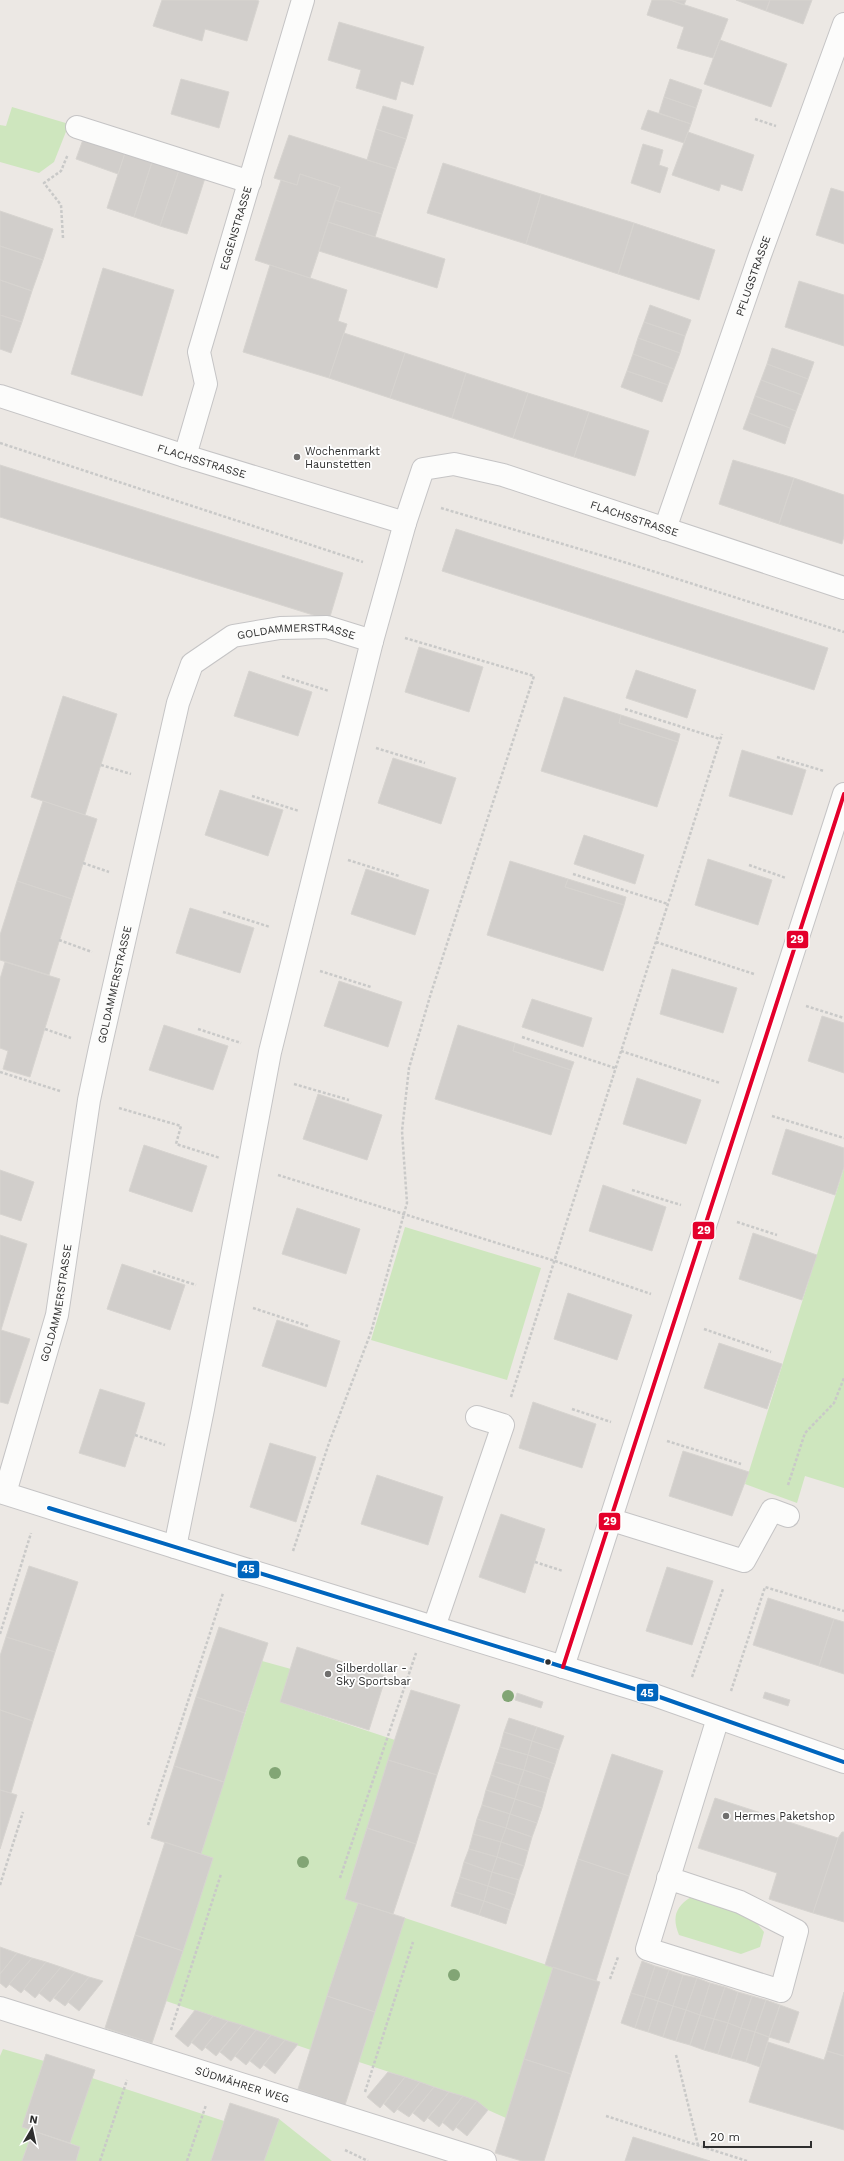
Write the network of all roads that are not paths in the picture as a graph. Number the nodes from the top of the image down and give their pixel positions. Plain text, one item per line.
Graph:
1 (303, 0) edge
2 (844, 24) edge
3 (77, 127) road end
4 (250, 182) junction
5 (0, 396) edge
6 (184, 456) junction
7 (423, 469) joint
8 (405, 523) junction
9 (665, 529) junction
10 (844, 588) edge
11 (374, 635) junction
12 (844, 794) edge
13 (477, 1417) dead end
14 (2, 1492) edge
15 (784, 1514) road end
16 (612, 1520) junction
17 (175, 1547) junction
18 (430, 1625) junction
19 (563, 1667) junction
20 (720, 1719) junction
21 (844, 1762) edge
22 (668, 1878) junction
23 (0, 2008) edge
24 (485, 2161) edge

1 - 4 street, EGGENSTRASSE
2 - 9 street, PFLUGSTRASSE
3 - 4 street
4 - 6 street, EGGENSTRASSE
5 - 6 street, FLACHSSTRASSE
6 - 8 street, FLACHSSTRASSE
7 - 8 street, GOLDAMMERSTRASSE
7 - 9 street, FLACHSSTRASSE
8 - 11 street, GOLDAMMERSTRASSE
9 - 10 street, FLACHSSTRASSE
11 - 14 street, GOLDAMMERSTRASSE
11 - 17 street, GOLDAMMERSTRASSE
12 - 16 street
13 - 18 street
14 - 17 street
15 - 16 street
16 - 19 street
17 - 18 street
18 - 19 street
19 - 20 street
20 - 21 street
20 - 22 street
22 - 22 street
23 - 24 street, SÜDMÄHRER WEG

